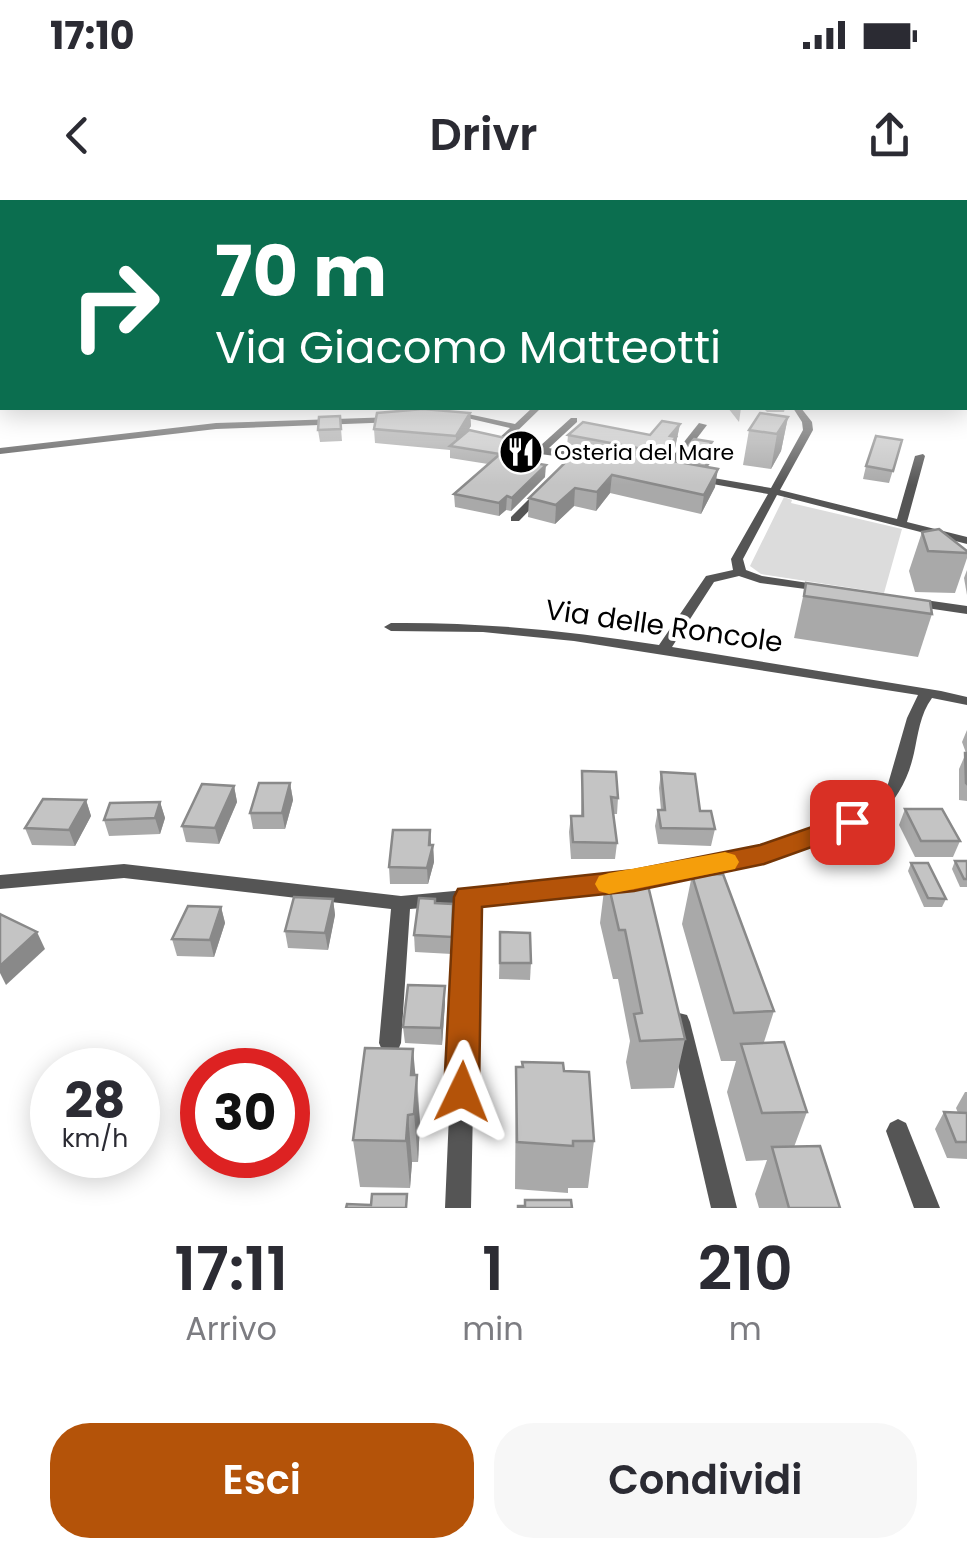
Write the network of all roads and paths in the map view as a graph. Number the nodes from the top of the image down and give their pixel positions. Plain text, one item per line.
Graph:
1 (533, 410) edge
2 (798, 410) edge
3 (444, 412) edge
4 (414, 418) edge
5 (574, 420) dead end
6 (513, 426) junction
7 (702, 426) dead end
8 (540, 450) junction
9 (0, 451) edge
10 (920, 456) dead end
11 (577, 457) junction
12 (594, 460) edge
13 (564, 470) edge
14 (648, 470) edge
15 (665, 473) junction
16 (552, 482) edge
17 (777, 492) junction
18 (514, 519) dead end
19 (901, 524) junction
20 (967, 541) edge
21 (740, 572) junction
22 (832, 590) edge
23 (887, 598) edge
24 (967, 610) edge
25 (392, 627) dead end
26 (663, 650) junction
27 (927, 694) junction
28 (967, 701) edge
29 (0, 882) edge
30 (468, 897) junction
31 (401, 903) junction
32 (672, 992) edge
33 (390, 1043) dead end
34 (898, 1131) dead end
35 (458, 1208) edge
36 (724, 1208) edge
37 (927, 1208) edge

1 - 6 street
2 - 17 street
3 - 6 street
4 - 9 street
5 - 8 street
6 - 8 street
7 - 15 street
8 - 11 street
10 - 19 street
11 - 12 street
11 - 13 street
14 - 15 street
15 - 17 street
16 - 18 street
17 - 19 street
17 - 21 street
19 - 20 street
21 - 22 street
21 - 26 street
23 - 24 street
25 - 26 street, Via delle Roncole
26 - 27 street, Via delle Roncole
27 - 28 street, Via delle Roncole
27 - 30 street
29 - 31 street
30 - 31 street
30 - 35 street
31 - 33 street
32 - 36 street
34 - 37 street

